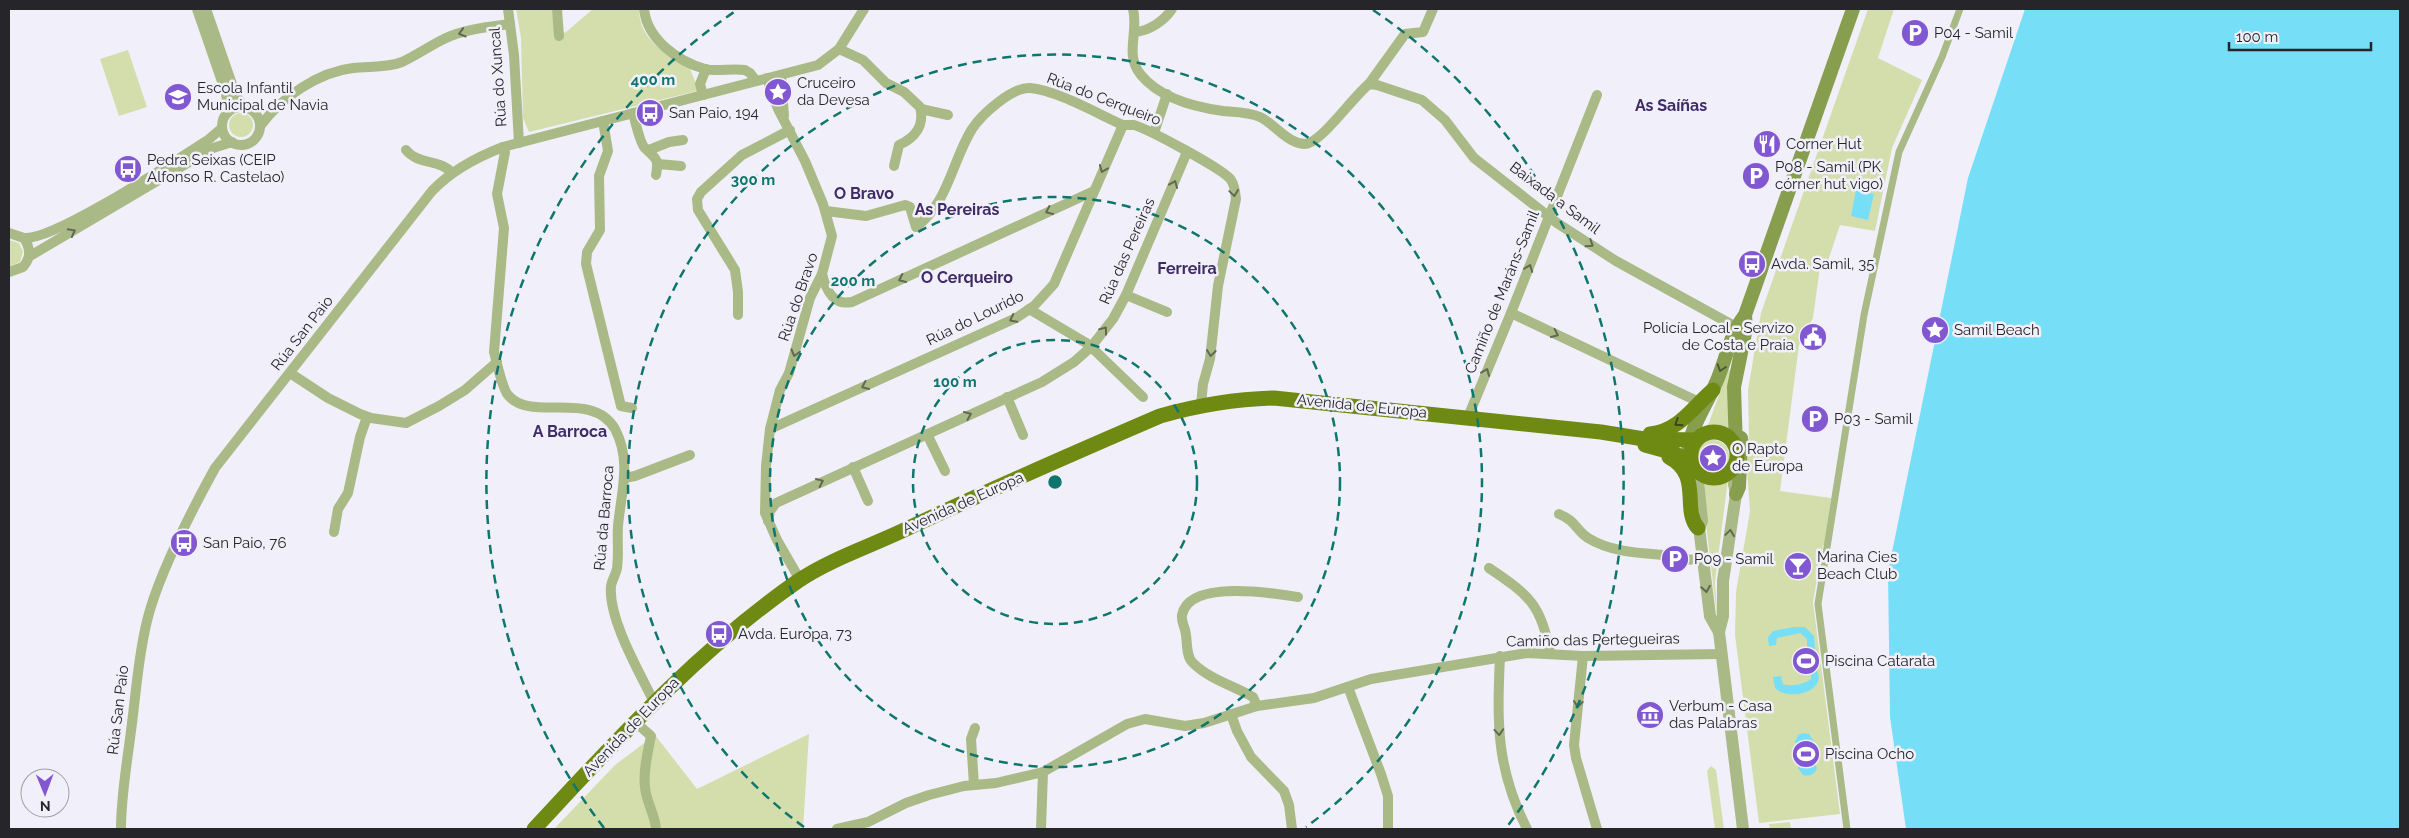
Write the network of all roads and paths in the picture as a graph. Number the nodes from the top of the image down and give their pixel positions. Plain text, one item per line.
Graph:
1 (197, 9) edge
2 (206, 9) edge
3 (508, 9) edge
4 (557, 9) edge
5 (644, 9) edge
6 (864, 9) edge
7 (1134, 9) edge
8 (1172, 9) edge
9 (1433, 9) edge
10 (1853, 9) edge
11 (1960, 9) edge
12 (510, 24) junction
13 (1135, 32) junction
14 (559, 36) dead end
15 (839, 49) junction
16 (706, 69) junction
17 (780, 75) junction
18 (767, 78) junction
19 (756, 81) junction
20 (1369, 84) junction
21 (1167, 94) junction
22 (703, 95) junction
23 (1597, 95) dead end
24 (249, 109) junction
25 (272, 109) junction
26 (921, 109) junction
27 (228, 112) junction
28 (633, 113) junction
29 (948, 115) dead end
30 (784, 117) junction
31 (603, 121) junction
32 (1123, 124) junction
33 (260, 126) junction
34 (222, 128) junction
35 (790, 130) junction
36 (1154, 133) junction
37 (683, 140) dead end
38 (232, 142) junction
39 (519, 143) junction
40 (503, 147) junction
41 (406, 150) dead end
42 (649, 150) junction
43 (1187, 152) junction
44 (658, 164) junction
45 (681, 166) dead end
46 (894, 166) dead end
47 (452, 173) junction
48 (656, 175) dead end
49 (1094, 191) junction
50 (826, 211) junction
51 (1550, 216) junction
52 (9, 233) edge
53 (24, 238) junction
54 (30, 256) junction
55 (9, 273) edge
56 (822, 274) junction
57 (1126, 295) junction
58 (831, 296) junction
59 (810, 298) junction
60 (1029, 309) junction
61 (1167, 312) dead end
62 (1511, 313) junction
63 (738, 315) dead end
64 (1745, 315) junction
65 (1736, 327) junction
66 (1091, 347) junction
67 (497, 362) junction
68 (290, 373) junction
69 (1737, 380) junction
70 (1713, 390) junction
71 (1143, 397) dead end
72 (1007, 398) junction
73 (1699, 402) junction
74 (1201, 405) junction
75 (632, 408) dead end
76 (367, 416) junction
77 (1468, 417) junction
78 (770, 429) junction
79 (927, 434) junction
80 (1023, 435) dead end
81 (1600, 437) junction
82 (1696, 439) junction
83 (1736, 448) junction
84 (690, 454) dead end
85 (1692, 465) junction
86 (1734, 466) junction
87 (853, 467) junction
88 (945, 471) dead end
89 (624, 478) junction
90 (765, 492) junction
91 (1736, 494) junction
92 (868, 501) dead end
93 (776, 503) junction
94 (1559, 514) dead end
95 (768, 521) junction
96 (1698, 528) junction
97 (334, 532) dead end
98 (1702, 559) junction
99 (1489, 568) dead end
100 (800, 580) junction
101 (1298, 597) dead end
102 (1718, 632) junction
103 (1550, 654) junction
104 (1721, 654) junction
105 (1500, 656) junction
106 (1583, 656) junction
107 (1348, 686) junction
108 (654, 702) junction
109 (1257, 706) junction
110 (1231, 714) junction
111 (642, 728) junction
112 (975, 728) dead end
113 (1043, 772) junction
114 (974, 785) junction
115 (121, 829) edge
116 (534, 829) edge
117 (546, 829) edge
118 (656, 829) edge
119 (837, 829) edge
120 (1041, 829) edge
121 (1292, 829) edge
122 (1388, 829) edge
123 (1527, 829) edge
124 (1597, 829) edge
125 (1743, 829) edge
126 (1846, 829) edge

1 - 27 street
2 - 24 street
3 - 12 street, Rúa do Xuncal
4 - 14 street
5 - 16 street
6 - 15 street, Rúa San Paio
7 - 13 street
8 - 13 street
9 - 20 street
10 - 64 main road
11 - 126 street
12 -> 25 street
12 - 39 street, Rúa do Xuncal
13 - 21 street
15 - 17 street, Rúa San Paio
15 - 26 street
16 - 19 street
16 - 22 street
17 - 18 street, Rúa San Paio
17 - 30 street, Rúa do Bravo
18 - 19 street, Rúa San Paio
18 - 30 street, Rúa do Bravo
19 - 22 street, Rúa San Paio
20 - 21 street
20 - 51 street, Baixada a Samil
21 - 36 street
22 - 28 street, Rúa San Paio
23 - 51 street, Camiño de Maráns-Samil
24 - 25 street
24 - 27 street
24 - 33 street
25 - 33 street
26 - 29 street
26 - 46 street
27 - 34 street
28 - 31 street, Rúa San Paio
28 - 42 street
30 - 35 street, Rúa do Bravo
31 - 39 street, Rúa San Paio
31 - 75 street
32 - 36 street, Rúa do Cerqueiro
32 -> 49 street, Rúa do Lourido
32 - 50 street, Rúa do Cerqueiro
33 - 38 street
34 - 38 street
34 - 53 street
35 - 50 street, Rúa do Bravo
35 - 63 street
36 - 43 street, Rúa do Cerqueiro
37 - 42 street
54 -> 38 street
39 - 40 street, Rúa San Paio
40 - 47 street, Rúa San Paio
40 - 67 street, Rúa da Barroca
41 - 47 street
42 - 44 street
57 -> 43 street, Rúa das Pereiras
43 -> 74 street
44 - 45 street
44 - 48 street
47 - 68 street, Rúa San Paio
49 -> 58 street
49 - 60 street, Rúa do Lourido
50 - 56 street, Rúa do Bravo
62 -> 51 street, Camiño de Maráns-Samil
51 -> 65 street, Baixada a Samil
52 - 53 street
53 - 54 street
54 - 55 street
56 - 58 street
56 - 59 street, Rúa do Bravo
57 - 61 street
66 -> 57 street, Rúa das Pereiras
58 - 59 street
59 -> 78 street, Rúa do Bravo
60 - 66 street
60 -> 78 street, Rúa do Lourido
62 -> 73 street
77 -> 62 street, Camiño de Maráns-Samil
64 - 65 main road
64 - 69 main road
65 -> 70 main road
66 - 71 street
66 - 72 street, Rúa das Pereiras
67 - 76 street
67 - 89 street, Rúa da Barroca
68 - 76 street
68 - 115 street, Rúa San Paio
69 - 83 main road
69 - 91 main road
70 - 73 main road
70 - 82 main road
79 -> 72 street, Rúa das Pereiras
72 - 80 street
73 -> 81 main road
74 - 77 main road, Avenida de Europa
74 - 100 main road, Avenida de Europa
76 - 97 street
77 - 81 main road, Avenida de Europa
78 - 90 street, Rúa do Bravo
79 - 87 street, Rúa das Pereiras
79 - 88 street
81 - 82 main road, Avenida de Europa
81 - 85 main road, Avenida de Europa
81 - 96 main road
81 - 111 main road, Avenida de Europa
82 - 83 main road
82 - 85 main road
83 - 86 main road
84 - 89 street
85 - 86 main road
85 - 96 street
86 - 91 street
87 - 92 street
93 -> 87 street, Rúa das Pereiras
89 - 108 street, Rúa da Barroca
90 - 93 street
90 - 95 street, Rúa do Bravo
102 -> 91 street
93 - 95 street
94 - 98 street
95 - 100 street, Rúa do Bravo
96 - 98 street
98 -> 102 street
99 - 103 street
100 - 108 main road, Avenida de Europa
101 - 109 street
102 - 104 street
103 - 105 street, Camiño das Pertegueiras
103 - 106 street, Camiño das Pertegueiras
104 - 106 street, Camiño das Pertegueiras
104 - 125 street
105 - 107 street, Camiño das Pertegueiras
105 -> 123 street
106 -> 124 street
107 - 109 street, Camiño das Pertegueiras
107 - 122 street
108 - 116 main road, Avenida de Europa
109 - 110 street, Camiño das Pertegueiras
110 - 113 street, Camiño das Pertegueiras
110 - 121 street
111 - 117 main road, Avenida de Europa
111 - 118 street, Avenida de Europa
112 - 114 street
113 - 114 street, Camiño das Pertegueiras
113 - 120 street
114 - 119 street, Camiño das Pertegueiras

